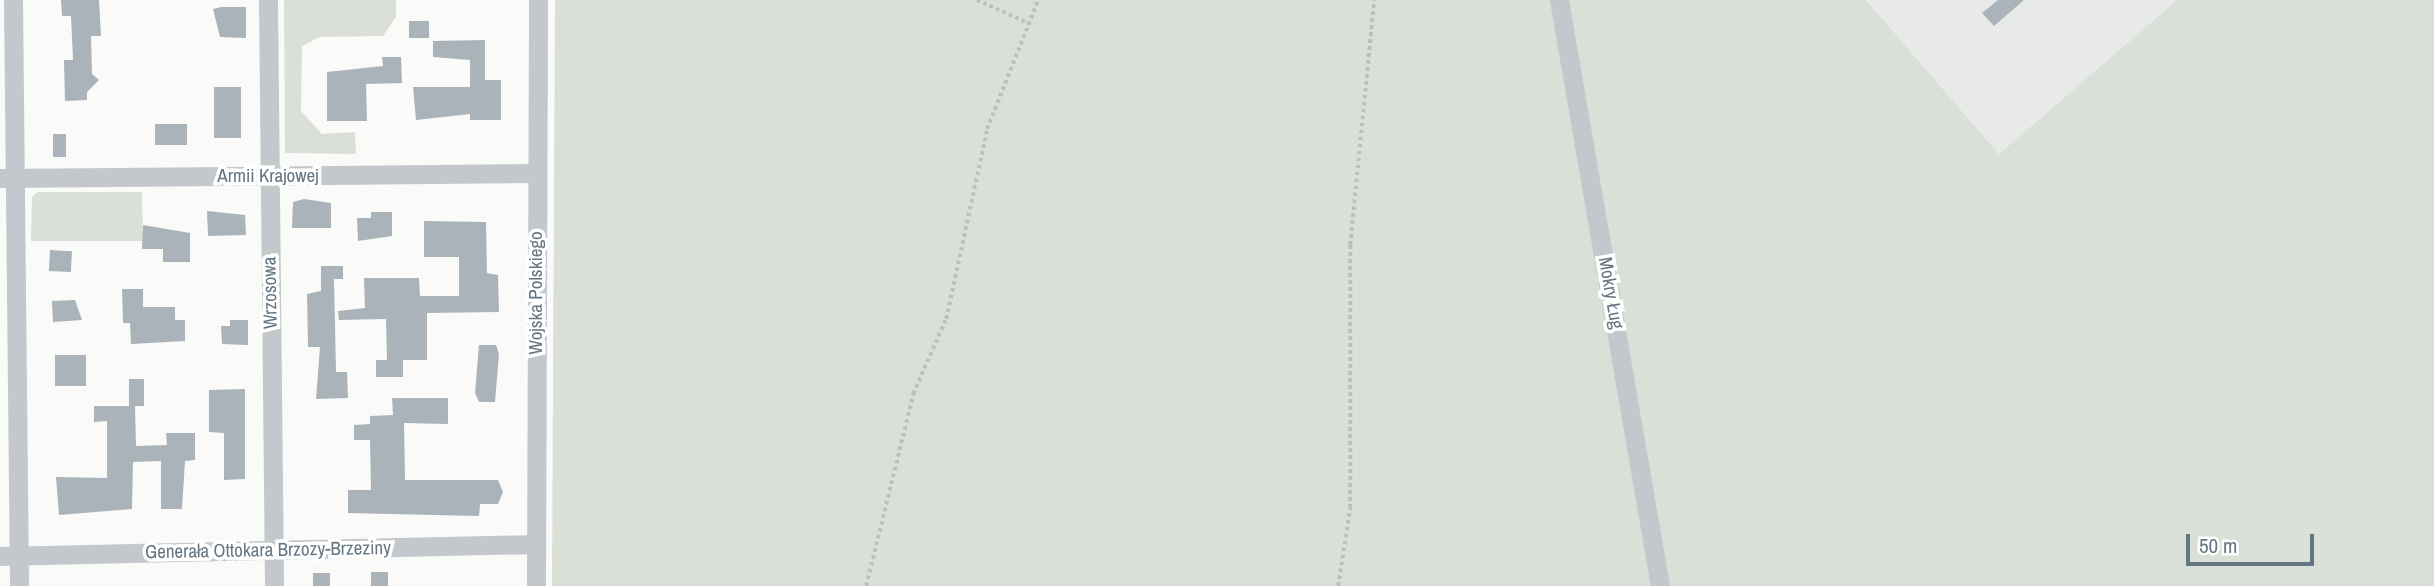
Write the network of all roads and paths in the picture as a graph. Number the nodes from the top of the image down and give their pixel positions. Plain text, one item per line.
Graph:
1 (12, 0) edge
2 (268, 0) edge
3 (538, 0) edge
4 (977, 0) edge
5 (1038, 0) edge
6 (1374, 0) edge
7 (1559, 0) edge
8 (1030, 24) junction
9 (536, 173) junction
10 (269, 176) junction
11 (7, 177) edge
12 (536, 544) junction
13 (274, 550) junction
14 (9, 556) edge
15 (19, 586) edge
16 (274, 586) edge
17 (536, 586) edge
18 (866, 586) edge
19 (1338, 586) edge
20 (1660, 586) edge

1 - 11 street
2 - 10 street, Wrzosowa
3 - 9 street, Wojska Polskiego
4 - 8 path
5 - 8 path
6 - 19 path
7 - 20 street, Mokry Ług
8 - 18 path
9 - 10 street, Armii Krajowej
9 - 12 street, Wojska Polskiego
10 - 11 street, Armii Krajowej
10 - 13 street, Wrzosowa
11 - 14 street
12 - 13 street, Generała Ottokara Brzozy-Brzeziny
12 - 17 street, Wojska Polskiego
13 - 14 street, Generała Ottokara Brzozy-Brzeziny
13 - 16 street, Wrzosowa
14 - 15 street

